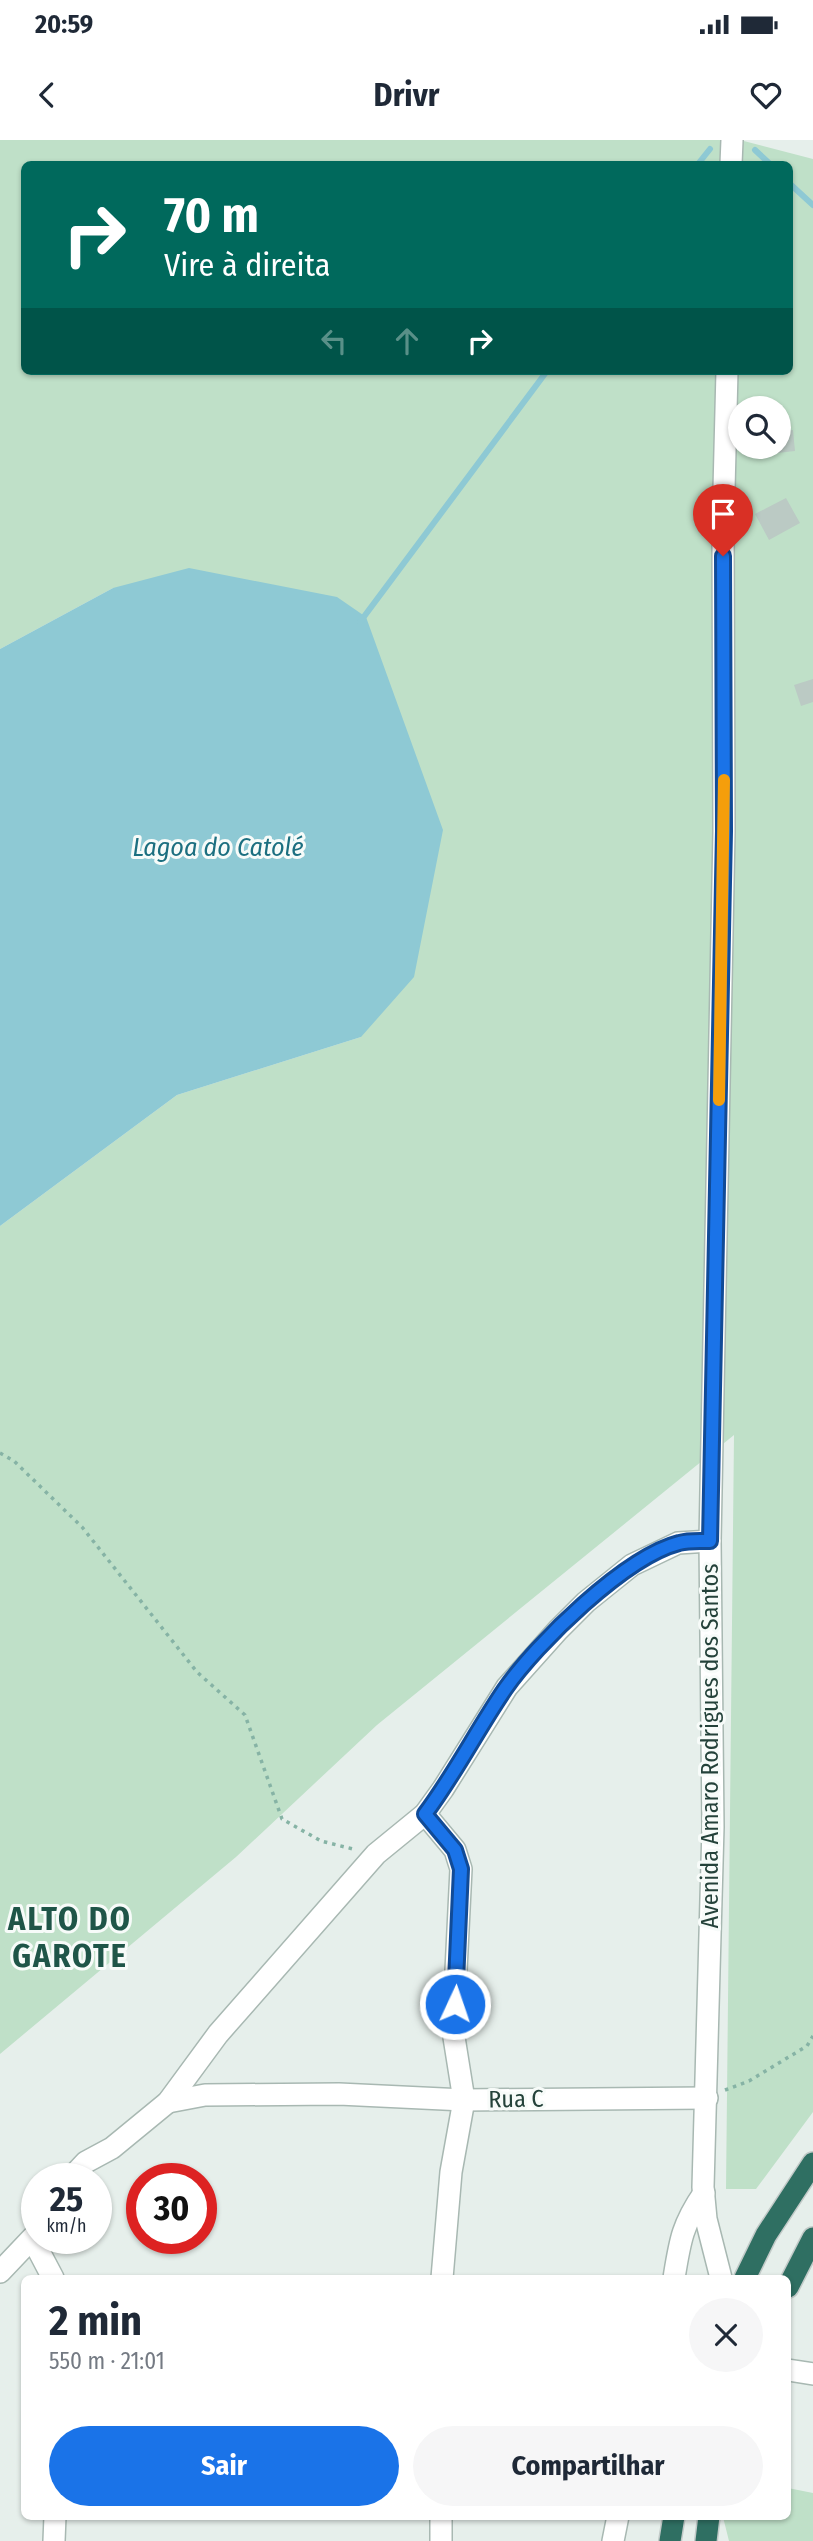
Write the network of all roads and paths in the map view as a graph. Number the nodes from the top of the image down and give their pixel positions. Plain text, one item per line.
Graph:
1 (732, 140) edge
2 (732, 161) edge
3 (727, 375) edge
4 (0, 1452) edge
5 (710, 1541) junction
6 (425, 1814) junction
7 (376, 1854) junction
8 (813, 2036) edge
9 (707, 2098) junction
10 (464, 2100) junction
11 (169, 2102) junction
12 (85, 2163) edge
13 (813, 2163) edge
14 (704, 2193) junction
15 (813, 2238) edge
16 (21, 2251) edge
17 (42, 2254) edge
18 (0, 2272) edge
19 (52, 2275) edge
20 (442, 2275) edge
21 (674, 2275) edge
22 (720, 2275) edge
23 (746, 2275) edge
24 (791, 2281) edge
25 (791, 2370) edge
26 (813, 2374) edge
27 (55, 2520) edge
28 (441, 2520) edge
29 (617, 2520) edge
30 (673, 2520) edge
31 (709, 2520) edge
32 (54, 2541) edge
33 (441, 2541) edge
34 (612, 2541) edge
35 (670, 2541) edge
36 (706, 2541) edge

1 - 2 street
3 - 5 street, Avenida Amaro Rodrigues dos Santos
4 - 7 path
5 - 6 street
5 - 9 street, Avenida Amaro Rodrigues dos Santos
6 - 7 street
6 - 10 street
7 - 11 street
8 - 9 path
9 - 10 street, Rua C
9 - 14 street, Avenida Amaro Rodrigues dos Santos
10 - 11 street
10 - 20 street, Rua C
11 - 12 street
13 - 23 highway
14 - 21 street
14 - 22 street, Avenida Amaro Rodrigues dos Santos
15 - 24 highway
16 - 18 street
17 - 19 street
25 - 26 street
27 - 32 street
28 - 33 street
29 - 34 street
30 - 35 highway
31 - 36 highway

